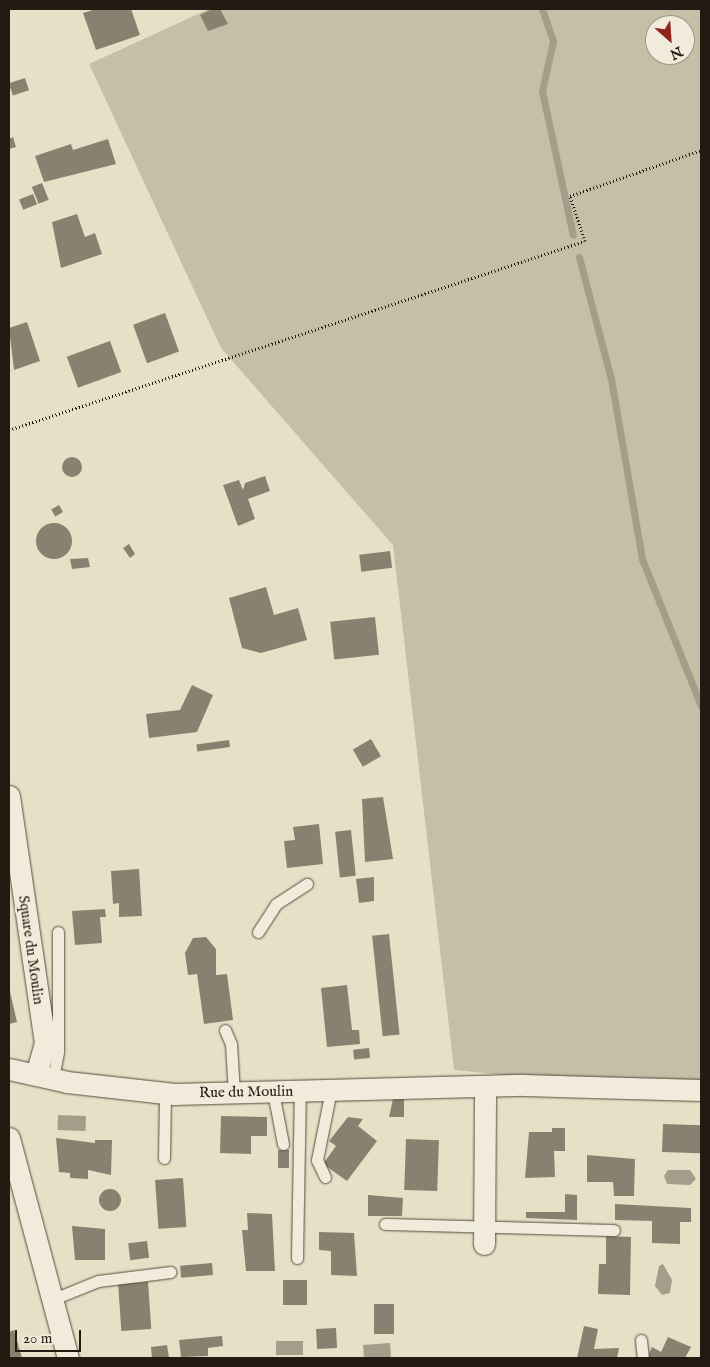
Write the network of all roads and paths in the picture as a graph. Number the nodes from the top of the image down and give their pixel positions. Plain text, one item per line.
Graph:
1 (701, 150) edge
2 (9, 430) edge
3 (9, 796) edge
4 (307, 884) dead end
5 (58, 932) dead end
6 (258, 932) dead end
7 (226, 1030) dead end
8 (9, 1069) edge
9 (45, 1076) junction
10 (486, 1086) junction
11 (331, 1090) junction
12 (701, 1090) edge
13 (300, 1091) junction
14 (273, 1092) junction
15 (165, 1093) junction
16 (234, 1093) junction
17 (9, 1138) edge
18 (283, 1144) dead end
19 (164, 1158) dead end
20 (325, 1177) dead end
21 (385, 1224) dead end
22 (614, 1230) dead end
23 (484, 1235) junction
24 (297, 1258) dead end
25 (170, 1272) dead end
26 (51, 1300) junction
27 (642, 1340) dead end
28 (68, 1358) edge
29 (643, 1358) edge

1 - 2 path
3 - 9 street, Square du Moulin
4 - 6 lane
5 - 9 lane
7 - 16 lane
8 - 9 street, Rue du Moulin
9 - 15 street, Rue du Moulin
10 - 11 street, Rue du Moulin
10 - 12 street, Rue du Moulin
10 - 23 street
11 - 13 street, Rue du Moulin
11 - 20 lane
13 - 14 street, Rue du Moulin
13 - 24 lane
14 - 16 street, Rue du Moulin
14 - 18 lane
15 - 16 street, Rue du Moulin
15 - 19 lane
17 - 26 street
21 - 23 lane
22 - 23 lane
25 - 26 lane
26 - 28 street
27 - 29 lane

